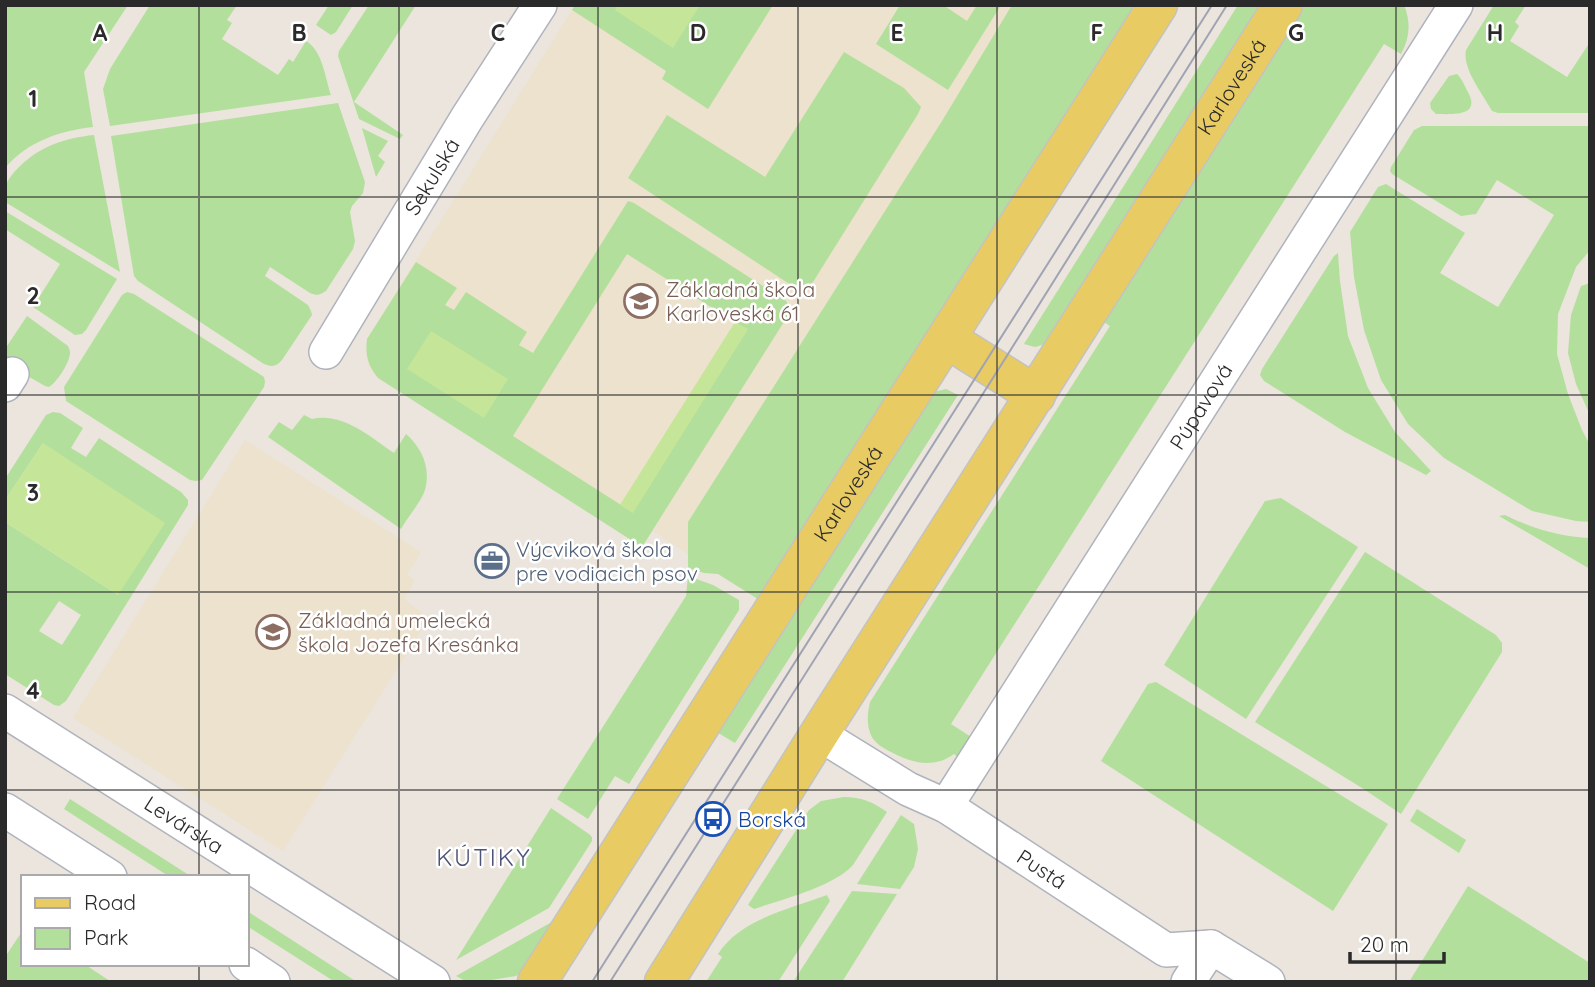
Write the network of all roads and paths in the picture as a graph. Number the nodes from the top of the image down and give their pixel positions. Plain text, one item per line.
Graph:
1 (540, 5) edge
2 (1158, 5) edge
3 (1283, 5) edge
4 (1453, 6) edge
5 (947, 339) junction
6 (326, 352) dead end
7 (1036, 395) junction
8 (5, 711) edge
9 (819, 734) junction
10 (946, 806) junction
11 (7, 811) edge
12 (107, 875) edge
13 (1211, 947) junction
14 (248, 965) edge
15 (430, 981) edge
16 (273, 982) edge
17 (537, 982) edge
18 (664, 982) edge
19 (1188, 982) edge
20 (1268, 982) edge

1 - 6 street, Sekulská
2 - 5 main road, Karloveská
3 - 7 main road, Karloveská
4 - 10 street, Púpavová
5 - 7 main road
5 - 17 main road, Karloveská
7 - 9 main road, Karloveská
8 - 15 street, Levárska
9 - 10 street, Pustá
9 - 18 main road, Karloveská
10 - 13 street, Pustá
11 - 12 street
13 - 19 street
13 - 20 street
14 - 16 street

